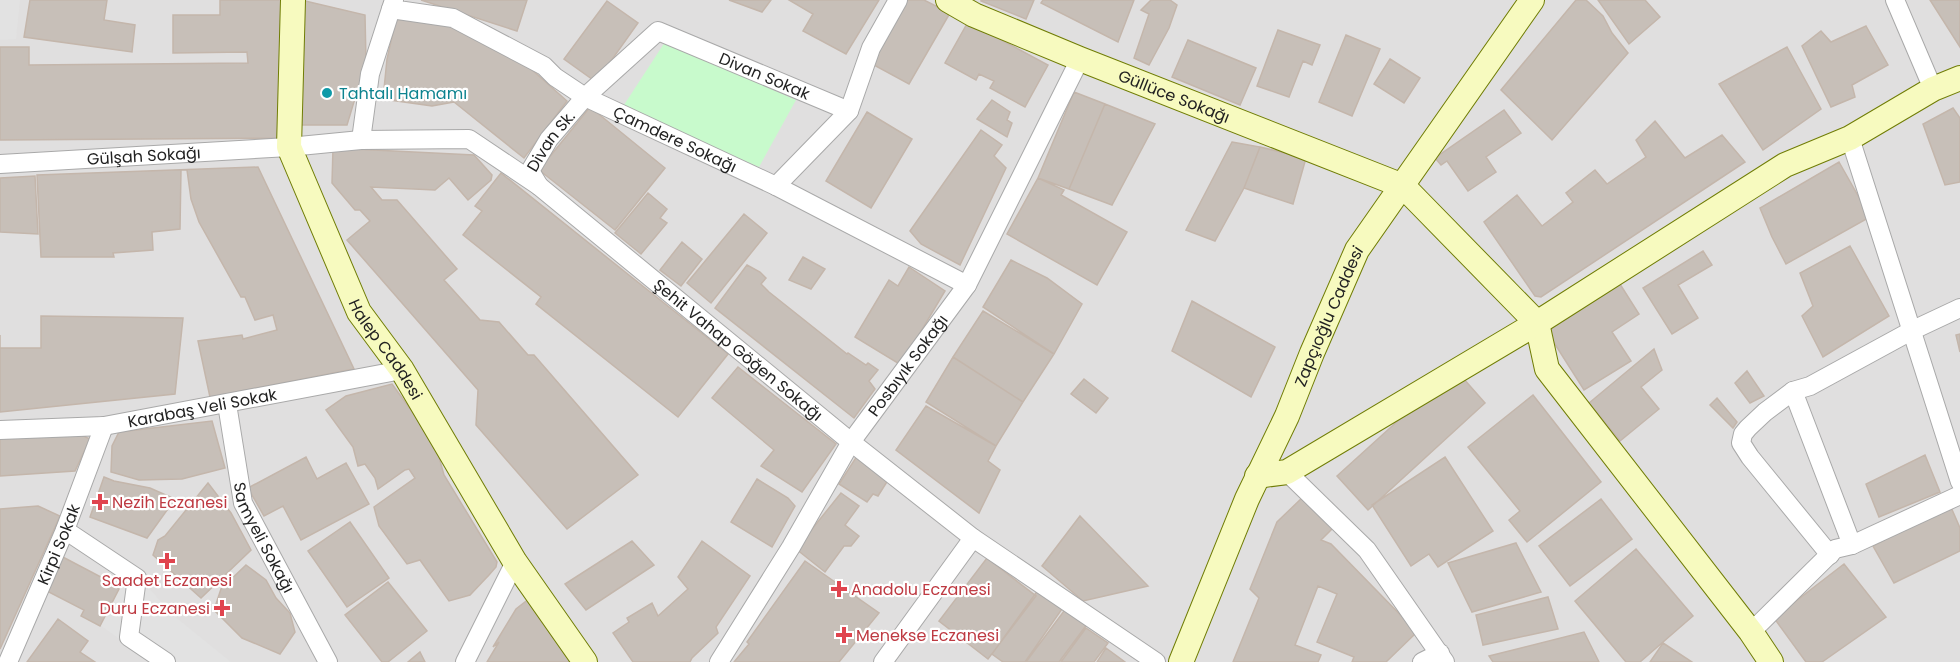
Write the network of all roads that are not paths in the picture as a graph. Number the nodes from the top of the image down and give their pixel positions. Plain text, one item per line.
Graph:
1 (292, 0) edge
2 (898, 0) edge
3 (948, 0) edge
4 (1532, 0) edge
5 (1895, 0) edge
6 (393, 5) edge
7 (975, 7) edge
8 (1080, 59) junction
9 (1960, 78) edge
10 (1933, 89) junction
11 (585, 98) junction
12 (849, 111) junction
13 (1850, 138) junction
14 (361, 140) junction
15 (289, 147) junction
16 (0, 164) edge
17 (539, 186) junction
18 (776, 186) junction
19 (1403, 186) junction
20 (966, 285) junction
21 (1960, 308) edge
22 (1537, 323) junction
23 (1911, 331) junction
24 (402, 370) junction
25 (1793, 391) junction
26 (226, 404) junction
27 (105, 426) junction
28 (0, 430) edge
29 (851, 442) junction
30 (1287, 472) junction
31 (1257, 476) junction
32 (1960, 482) edge
33 (1960, 495) edge
34 (65, 530) junction
35 (973, 538) junction
36 (1852, 545) junction
37 (1830, 555) junction
38 (515, 562) junction
39 (1750, 632) junction
40 (1442, 657) edge
41 (8, 662) edge
42 (166, 662) edge
43 (328, 662) edge
44 (465, 662) edge
45 (585, 662) edge
46 (719, 662) edge
47 (883, 662) edge
48 (1156, 662) edge
49 (1181, 662) edge
50 (1422, 662) edge
51 (1772, 662) edge

1 - 15 street, Halep Caddesi
2 - 12 street
3 - 7 street, Güllüce Sokağı
4 - 19 street, Zapçıoğlu Caddesi
5 - 10 street
6 - 11 street, Çamdere Sokağı
6 - 14 street
7 - 8 street, Güllüce Sokağı
8 - 19 street, Güllüce Sokağı
8 - 20 street, Posbıyık Sokağı
9 - 10 street
10 - 13 street
11 - 12 street, Divan Sokak
11 - 17 street, Divan Sk.
11 - 18 street, Çamdere Sokağı
12 - 18 street
13 - 22 street
13 - 23 street
14 - 15 street, Şehit Vahap Göğen Sokağı
14 - 17 street, Şehit Vahap Göğen Sokağı
15 - 16 street, Gülşah Sokağı
15 - 24 street, Halep Caddesi
17 - 29 street, Şehit Vahap Göğen Sokağı
18 - 20 street, Çamdere Sokağı
19 - 22 street
19 - 31 street, Zapçıoğlu Caddesi
20 - 29 street, Posbıyık Sokağı
21 - 23 street
22 - 30 street
22 - 39 street
23 - 25 street
23 - 32 street
24 - 26 street, Karabaş Veli Sokak
24 - 38 street, Halep Caddesi
25 - 36 street
25 - 37 street
26 - 27 street, Karabaş Veli Sokak
26 - 43 street, Samyeli Sokağı
27 - 28 street, Karabaş Veli Sokak
27 - 34 street, Kirpi Sokak
29 - 35 street, Şehit Vahap Göğen Sokağı
29 - 46 street, Posbıyık Sokağı
30 - 31 street
30 - 40 street
31 - 49 street, Zapçıoğlu Caddesi
33 - 36 street
34 - 41 street, Kirpi Sokak
34 - 42 street
35 - 47 street
35 - 48 street, Şehit Vahap Göğen Sokağı
36 - 37 street
37 - 39 street
38 - 44 street
38 - 45 street, Halep Caddesi
39 - 51 street
40 - 50 street

